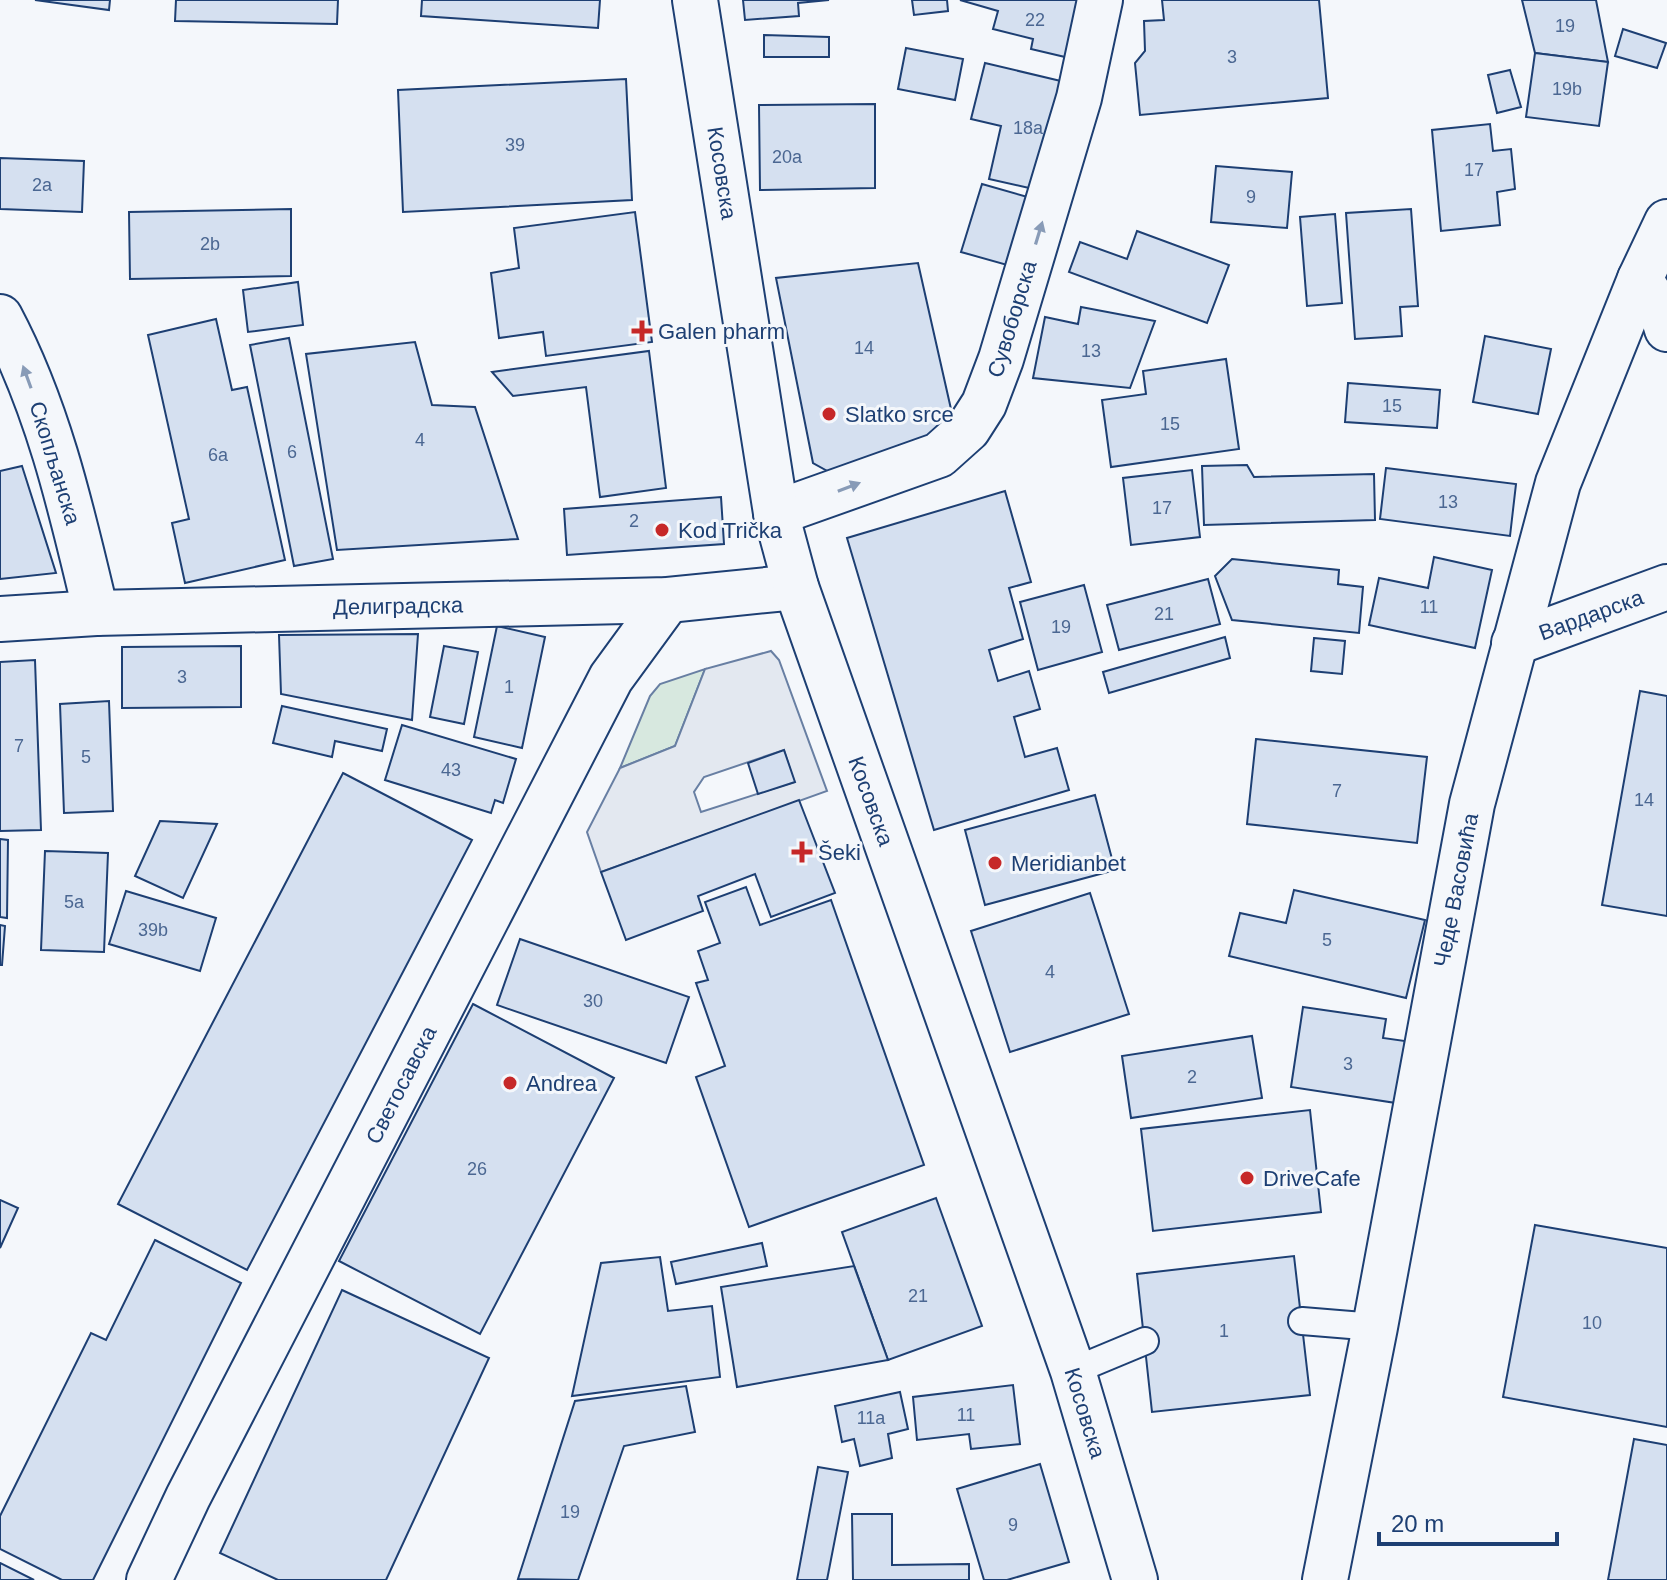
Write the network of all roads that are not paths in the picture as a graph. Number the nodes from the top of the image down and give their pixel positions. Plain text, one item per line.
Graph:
1 (695, 0) edge
2 (1100, 0) edge
3 (1667, 222) edge
4 (1640, 279) junction
5 (0, 317) edge
6 (1667, 329) edge
7 (776, 513) junction
8 (796, 587) junction
9 (1667, 587) edge
10 (668, 600) junction
11 (96, 613) junction
12 (0, 619) edge
13 (1514, 643) junction
14 (1302, 1321) dead end
15 (1375, 1327) junction
16 (1145, 1341) dead end
17 (1073, 1371) junction
18 (149, 1580) edge
19 (1135, 1580) edge
20 (1325, 1580) edge

1 - 7 street, Косовска
7 -> 2 street, Сувоборска
3 - 4 street, Чеде Васовића
4 - 6 street
4 - 13 street, Чеде Васовића
11 -> 5 street, Скопљанска
7 - 8 street, Косовска
8 - 10 street, Делиградска
8 - 17 street, Косовска
9 - 13 street, Вардарска
10 - 11 street, Делиградска
10 - 18 street, Светосавска
11 - 12 street, Делиградска
13 - 15 street, Чеде Васовића
14 - 15 lane
15 - 20 street, Чеде Васовића
16 - 17 lane
17 - 19 street, Косовска

